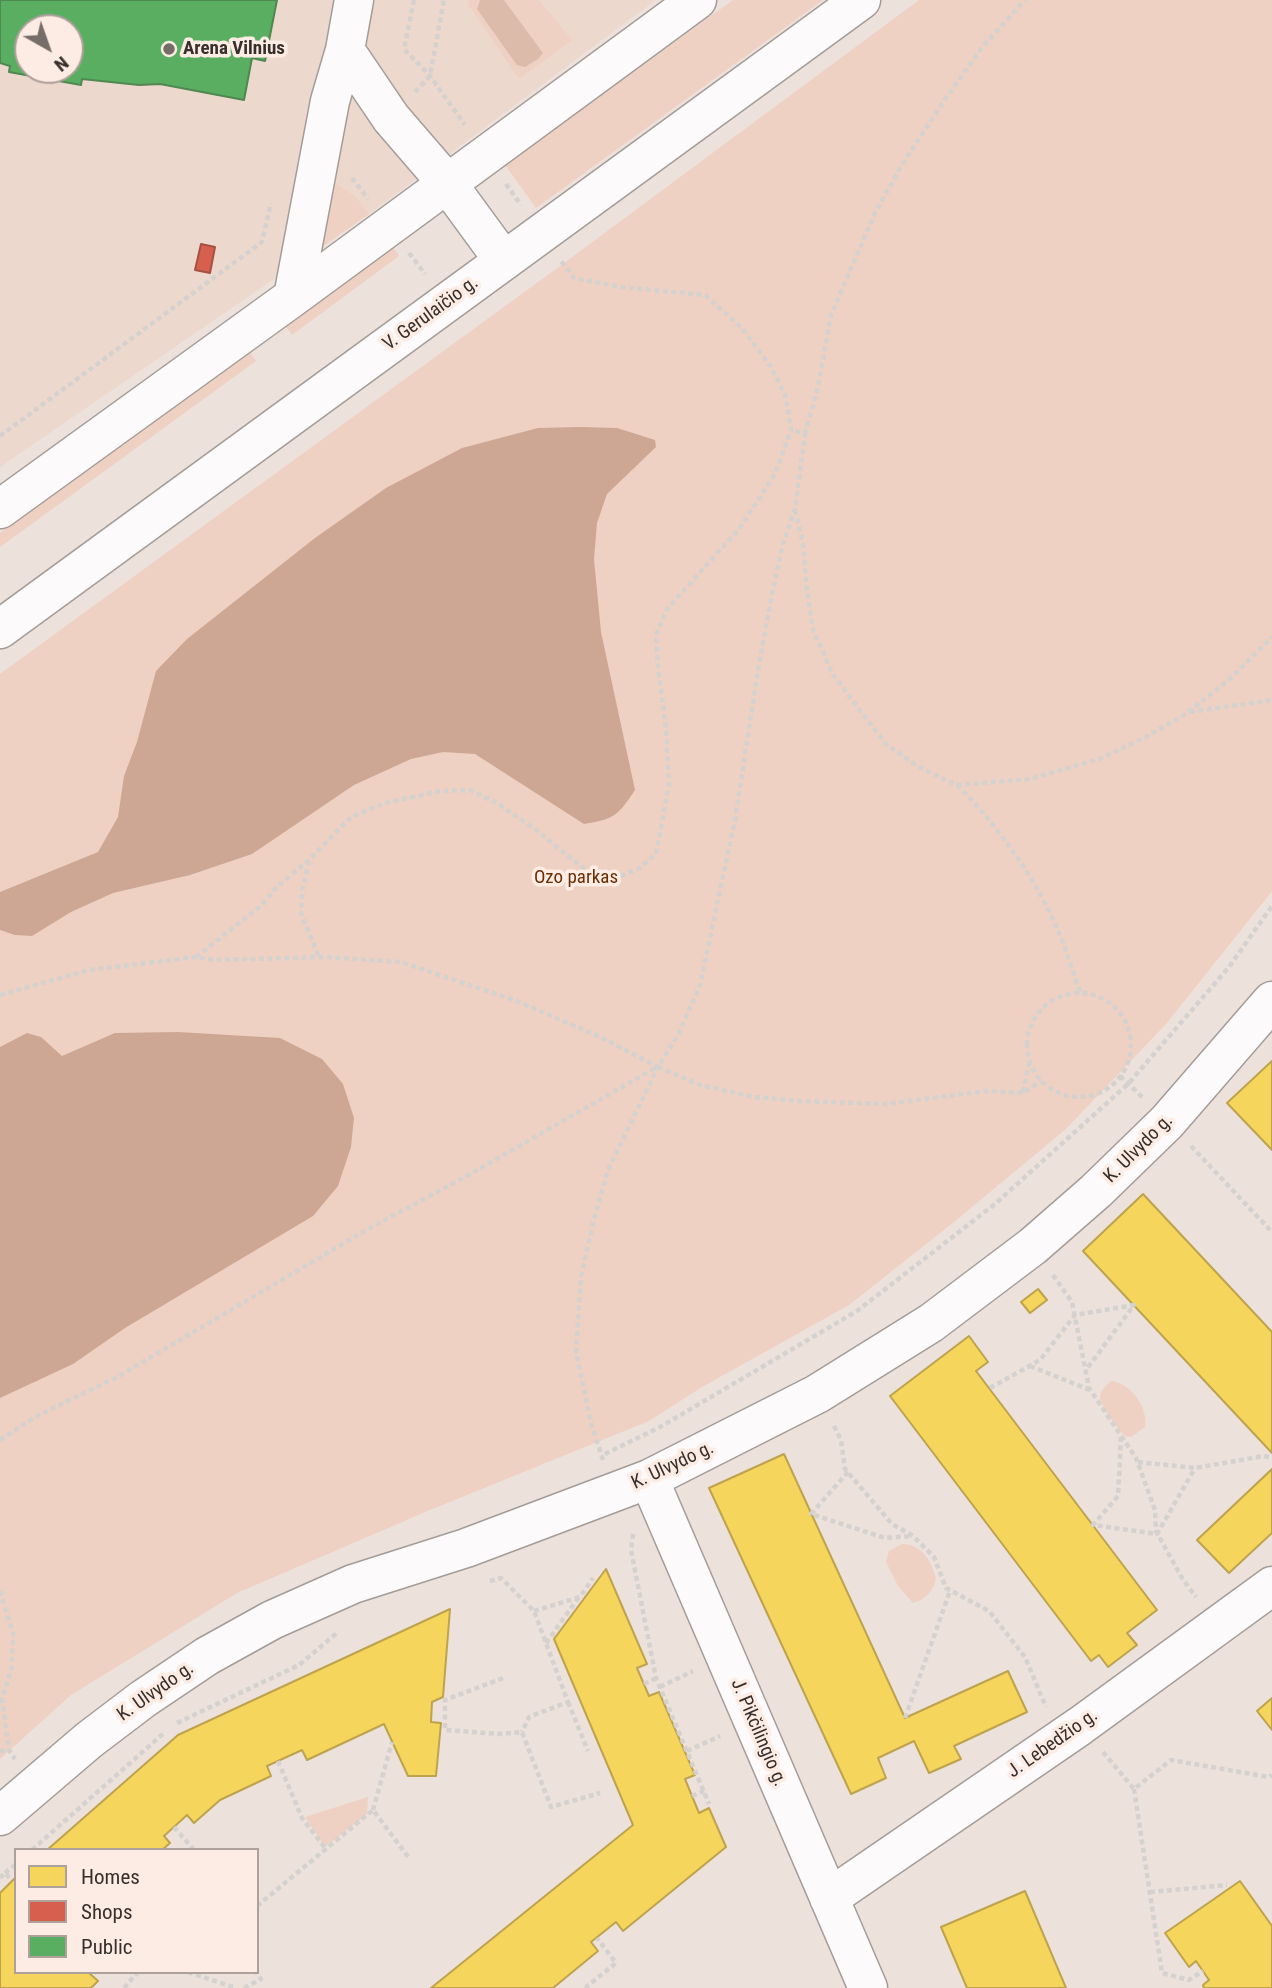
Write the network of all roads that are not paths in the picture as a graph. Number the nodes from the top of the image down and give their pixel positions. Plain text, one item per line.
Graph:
1 (354, 0) edge
2 (697, 0) edge
3 (861, 0) edge
4 (345, 50) junction
5 (447, 184) junction
6 (504, 261) junction
7 (293, 297) junction
8 (0, 509) edge
9 (0, 629) edge
10 (1272, 1001) edge
11 (649, 1479) junction
12 (1272, 1586) edge
13 (0, 1816) edge
14 (829, 1898) junction
15 (868, 1988) edge

1 - 4 street
2 - 5 street
3 - 6 street, V. Gerulaičio g.
4 - 5 street
4 - 7 street
5 - 6 street
5 - 7 street
6 - 9 street, V. Gerulaičio g.
7 - 8 street
10 - 11 street, K. Ulvydo g.
11 - 13 street, K. Ulvydo g.
11 - 14 street, J. Pikčilingio g.
12 - 14 street, J. Lebedžio g.
14 - 15 street, J. Pikčilingio g.

